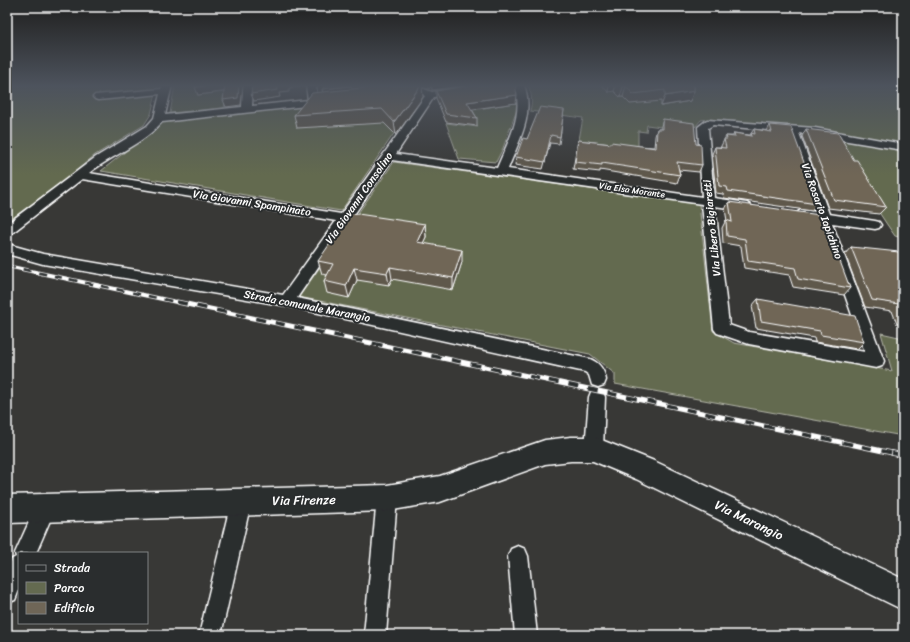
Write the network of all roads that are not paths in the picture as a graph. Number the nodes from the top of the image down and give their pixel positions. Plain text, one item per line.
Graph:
1 (160, 115) edge
2 (195, 115) edge
3 (411, 115) edge
4 (523, 115) edge
5 (159, 119) junction
6 (792, 129) junction
7 (903, 147) edge
8 (390, 156) junction
9 (501, 172) junction
10 (80, 175) junction
11 (708, 201) junction
12 (762, 209) edge
13 (786, 212) edge
14 (345, 218) junction
15 (824, 218) junction
16 (377, 223) edge
17 (875, 225) dead end
18 (7, 230) edge
19 (7, 249) edge
20 (287, 301) junction
21 (876, 362) joint
22 (598, 380) dead end
23 (597, 397) dead end
24 (594, 449) junction
25 (387, 498) junction
26 (241, 502) junction
27 (7, 509) edge
28 (45, 509) junction
29 (25, 552) edge
30 (518, 556) dead end
31 (18, 568) edge
32 (7, 592) edge
33 (903, 595) edge
34 (210, 635) edge
35 (375, 635) edge
36 (526, 635) edge

1 - 5 street
2 - 5 street
3 - 8 street, Via Giovanni Consolino
4 - 9 street
5 - 10 street
6 - 7 street
6 - 11 street, Via Libero Bigiaretti
6 - 15 street, Via Rosario Iapichino
8 - 9 street, Via Elsa Morante
8 - 14 street, Via Giovanni Consolino
9 - 11 street, Via Elsa Morante
10 - 14 street, Via Giovanni Spampinato
10 - 18 street
11 - 12 street, Via Elsa Morante
11 - 21 street, Via Libero Bigiaretti
13 - 15 street
14 - 16 street, Via Giovanni Spampinato
14 - 20 street, Via Giovanni Consolino
15 - 17 street
15 - 21 street, Via Rosario Iapichino
19 - 20 street, Strada comunale Marangio
20 - 22 street, Strada comunale Marangio
23 - 24 street
24 - 25 street, Via Firenze
24 - 33 street, Via Marangio
25 - 26 street, Via Firenze
25 - 35 street
26 - 28 street, Via Firenze
26 - 34 street
27 - 28 street, Via Firenze
28 - 29 street
30 - 36 street
31 - 32 street

